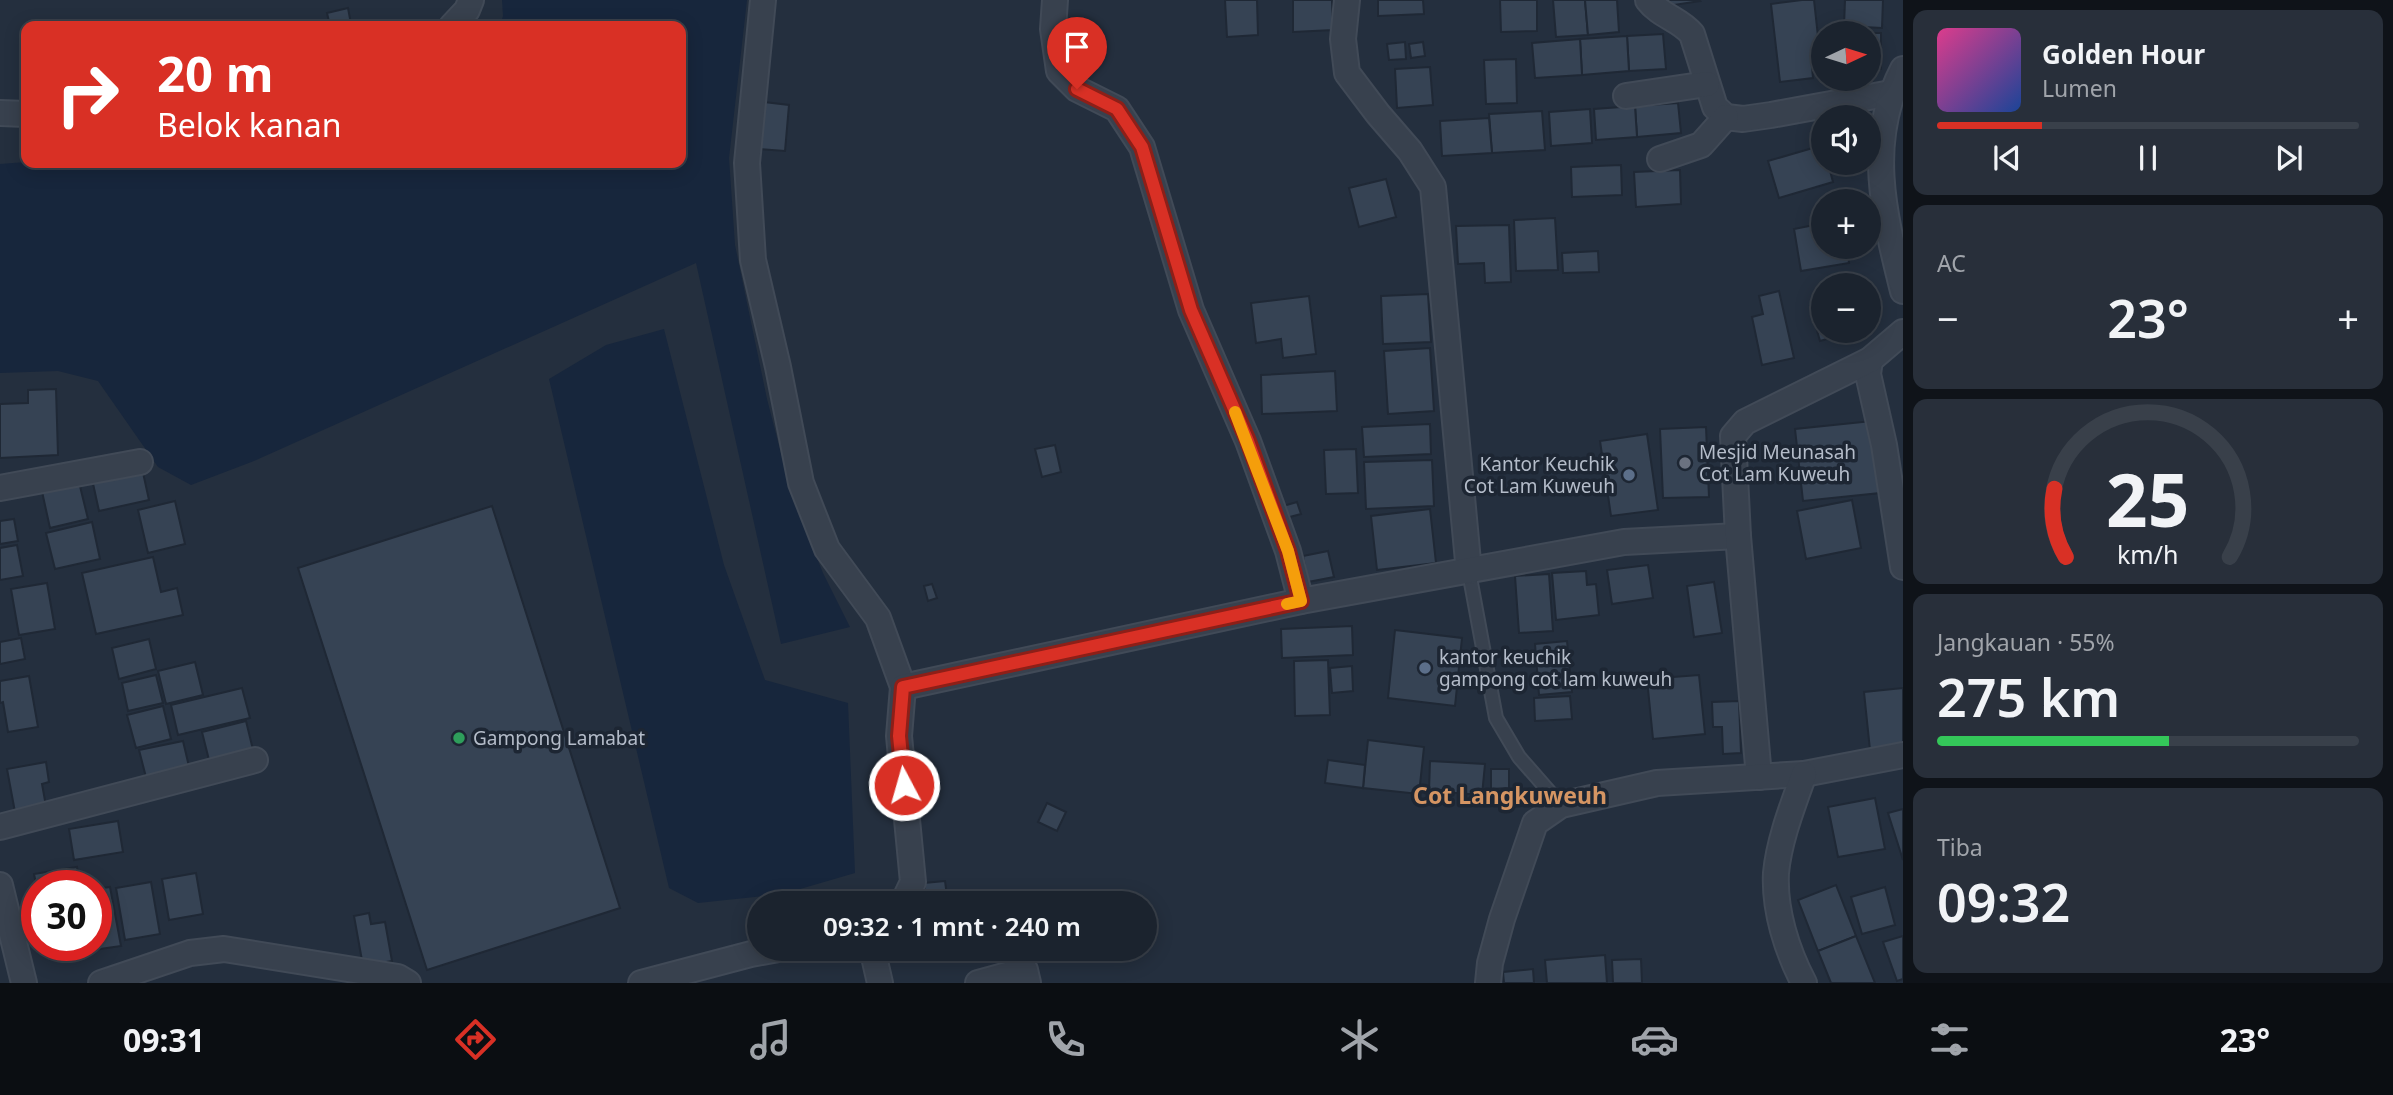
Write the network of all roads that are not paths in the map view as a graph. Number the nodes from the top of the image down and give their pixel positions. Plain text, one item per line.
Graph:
1 (471, 0) edge
2 (763, 0) edge
3 (1055, 0) edge
4 (1348, 0) edge
5 (1648, 0) edge
6 (457, 21) edge
7 (1903, 69) edge
8 (1707, 84) junction
9 (1891, 93) junction
10 (1626, 96) dead end
11 (0, 113) edge
12 (21, 114) edge
13 (1726, 117) junction
14 (1660, 159) dead end
15 (1903, 291) edge
16 (1903, 332) edge
17 (1870, 360) junction
18 (141, 462) dead end
19 (0, 488) edge
20 (1738, 536) junction
21 (1903, 567) edge
22 (1469, 572) junction
23 (1301, 601) junction
24 (903, 687) junction
25 (1903, 755) edge
26 (255, 760) dead end
27 (1804, 774) junction
28 (1759, 778) junction
29 (1561, 805) junction
30 (0, 827) edge
31 (0, 885) edge
32 (909, 891) edge
33 (747, 955) edge
34 (875, 961) edge
35 (24, 983) edge
36 (100, 983) edge
37 (408, 983) edge
38 (641, 983) edge
39 (880, 983) edge
40 (978, 983) edge
41 (1028, 983) edge
42 (1488, 983) edge
43 (1804, 983) edge

1 - 6 street
2 - 24 street
3 - 23 street
4 - 22 street
5 - 8 street
7 - 9 street
8 - 10 street
8 - 13 street
9 - 13 street
9 - 15 street
11 - 12 street
13 - 14 street
16 - 17 street
17 - 20 street
17 - 21 street
18 - 19 street
20 - 22 street
20 - 28 street
22 - 23 street
22 - 29 lane
23 - 24 street
24 - 32 street
25 - 27 street
26 - 30 street
27 - 28 street
27 - 43 street
28 - 29 street
29 - 42 street
31 - 35 street
33 - 38 street
34 - 39 street
36 - 37 street
40 - 41 street

